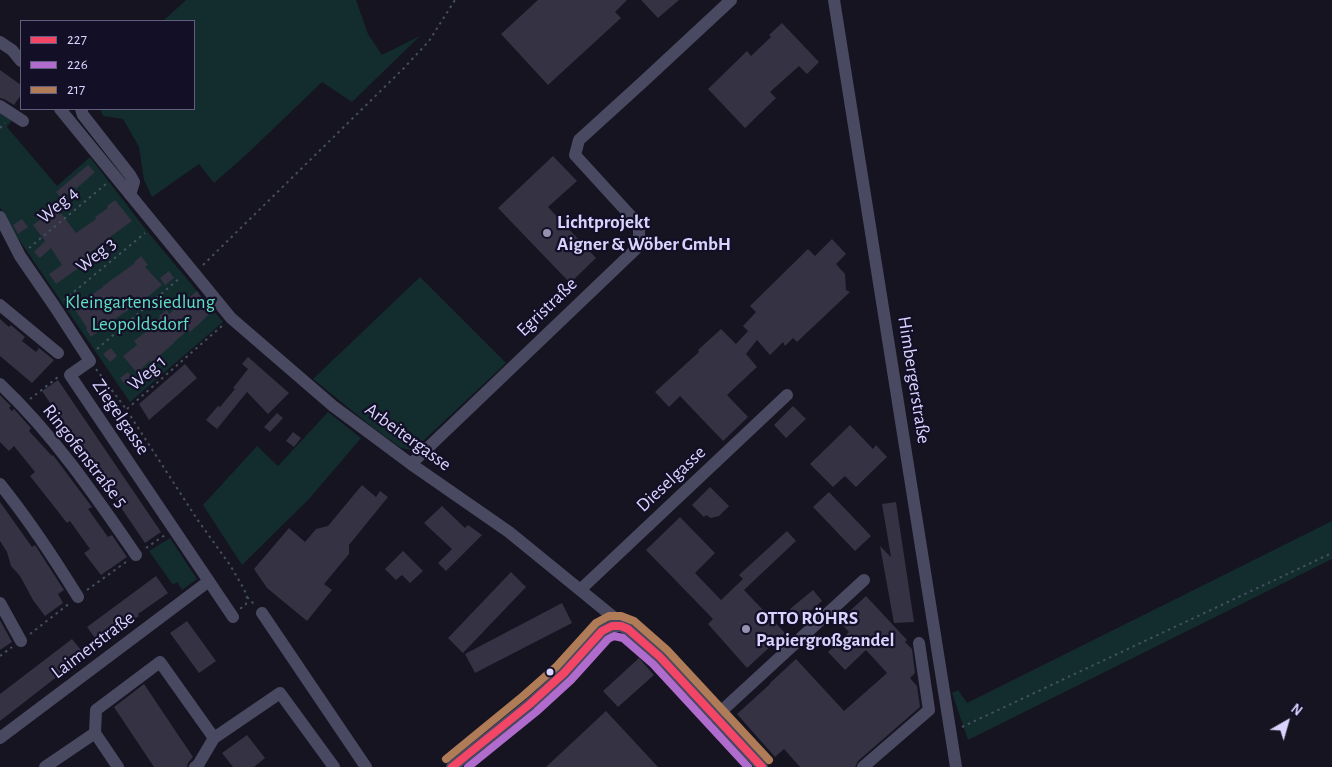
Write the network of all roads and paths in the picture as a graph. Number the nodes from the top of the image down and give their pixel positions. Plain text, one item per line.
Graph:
1 (456, 0) edge
2 (732, 0) edge
3 (829, 0) edge
4 (834, 0) edge
5 (0, 42) edge
6 (844, 58) junction
7 (20, 61) edge
8 (0, 106) edge
9 (61, 110) edge
10 (81, 110) edge
11 (23, 121) dead end
12 (115, 176) junction
13 (130, 195) junction
14 (1, 220) edge
15 (155, 225) junction
16 (20, 256) junction
17 (193, 272) junction
18 (0, 306) edge
19 (55, 307) junction
20 (231, 318) junction
21 (58, 353) dead end
22 (89, 360) junction
23 (70, 376) junction
24 (0, 384) edge
25 (787, 395) dead end
26 (21, 406) junction
27 (126, 409) junction
28 (411, 464) junction
29 (0, 484) edge
30 (1332, 553) edge
31 (136, 554) dead end
32 (864, 580) dead end
33 (208, 581) junction
34 (580, 590) junction
35 (78, 597) dead end
36 (0, 602) edge
37 (262, 613) dead end
38 (232, 617) joint
39 (628, 629) junction
40 (21, 641) dead end
41 (919, 643) dead end
42 (715, 717) junction
43 (960, 728) dead end
44 (95, 733) junction
45 (0, 738) edge
46 (214, 738) junction
47 (45, 767) edge
48 (118, 767) edge
49 (195, 767) edge
50 (334, 767) edge
51 (366, 767) edge
52 (452, 767) edge
53 (762, 767) edge
54 (864, 767) edge
55 (956, 767) edge

1 - 17 path
2 - 28 street, Egristraße
3 - 6 street
4 - 6 street, Himbergerstraße
5 - 7 street
6 - 55 street, Himbergerstraße
8 - 11 street
9 - 12 street, Arbeitergasse
10 - 13 street
12 - 13 street, Arbeitergasse
12 - 16 path, Weg 4
13 - 15 street, Arbeitergasse
14 - 16 street, Ziegelgasse
15 - 17 street, Arbeitergasse
15 - 19 path, Weg 3
16 - 19 street, Ziegelgasse
17 - 20 street, Arbeitergasse
17 - 22 path
18 - 21 street
19 - 22 street, Ziegelgasse
20 - 27 path, Weg 1
20 - 28 street, Arbeitergasse
22 - 23 street, Ziegelgasse
22 - 27 path
23 - 26 path
23 - 33 street, Ziegelgasse
24 - 26 street, Ringofenstraße 5
25 - 34 street, Dieselgasse
26 - 31 street, Ringofenstraße 5
27 - 38 path
28 - 34 street, Arbeitergasse
29 - 35 street
30 - 43 path
32 - 42 street
33 - 38 street, Ziegelgasse
33 - 45 street, Laimerstraße
34 - 39 street, Arbeitergasse
36 - 40 street
37 - 51 street
39 - 42 street, Arbeitergasse
39 - 52 street
41 - 54 street
42 - 53 street, Arbeitergasse
44 - 46 street
44 - 47 street
44 - 48 street
46 - 49 street
46 - 50 street

